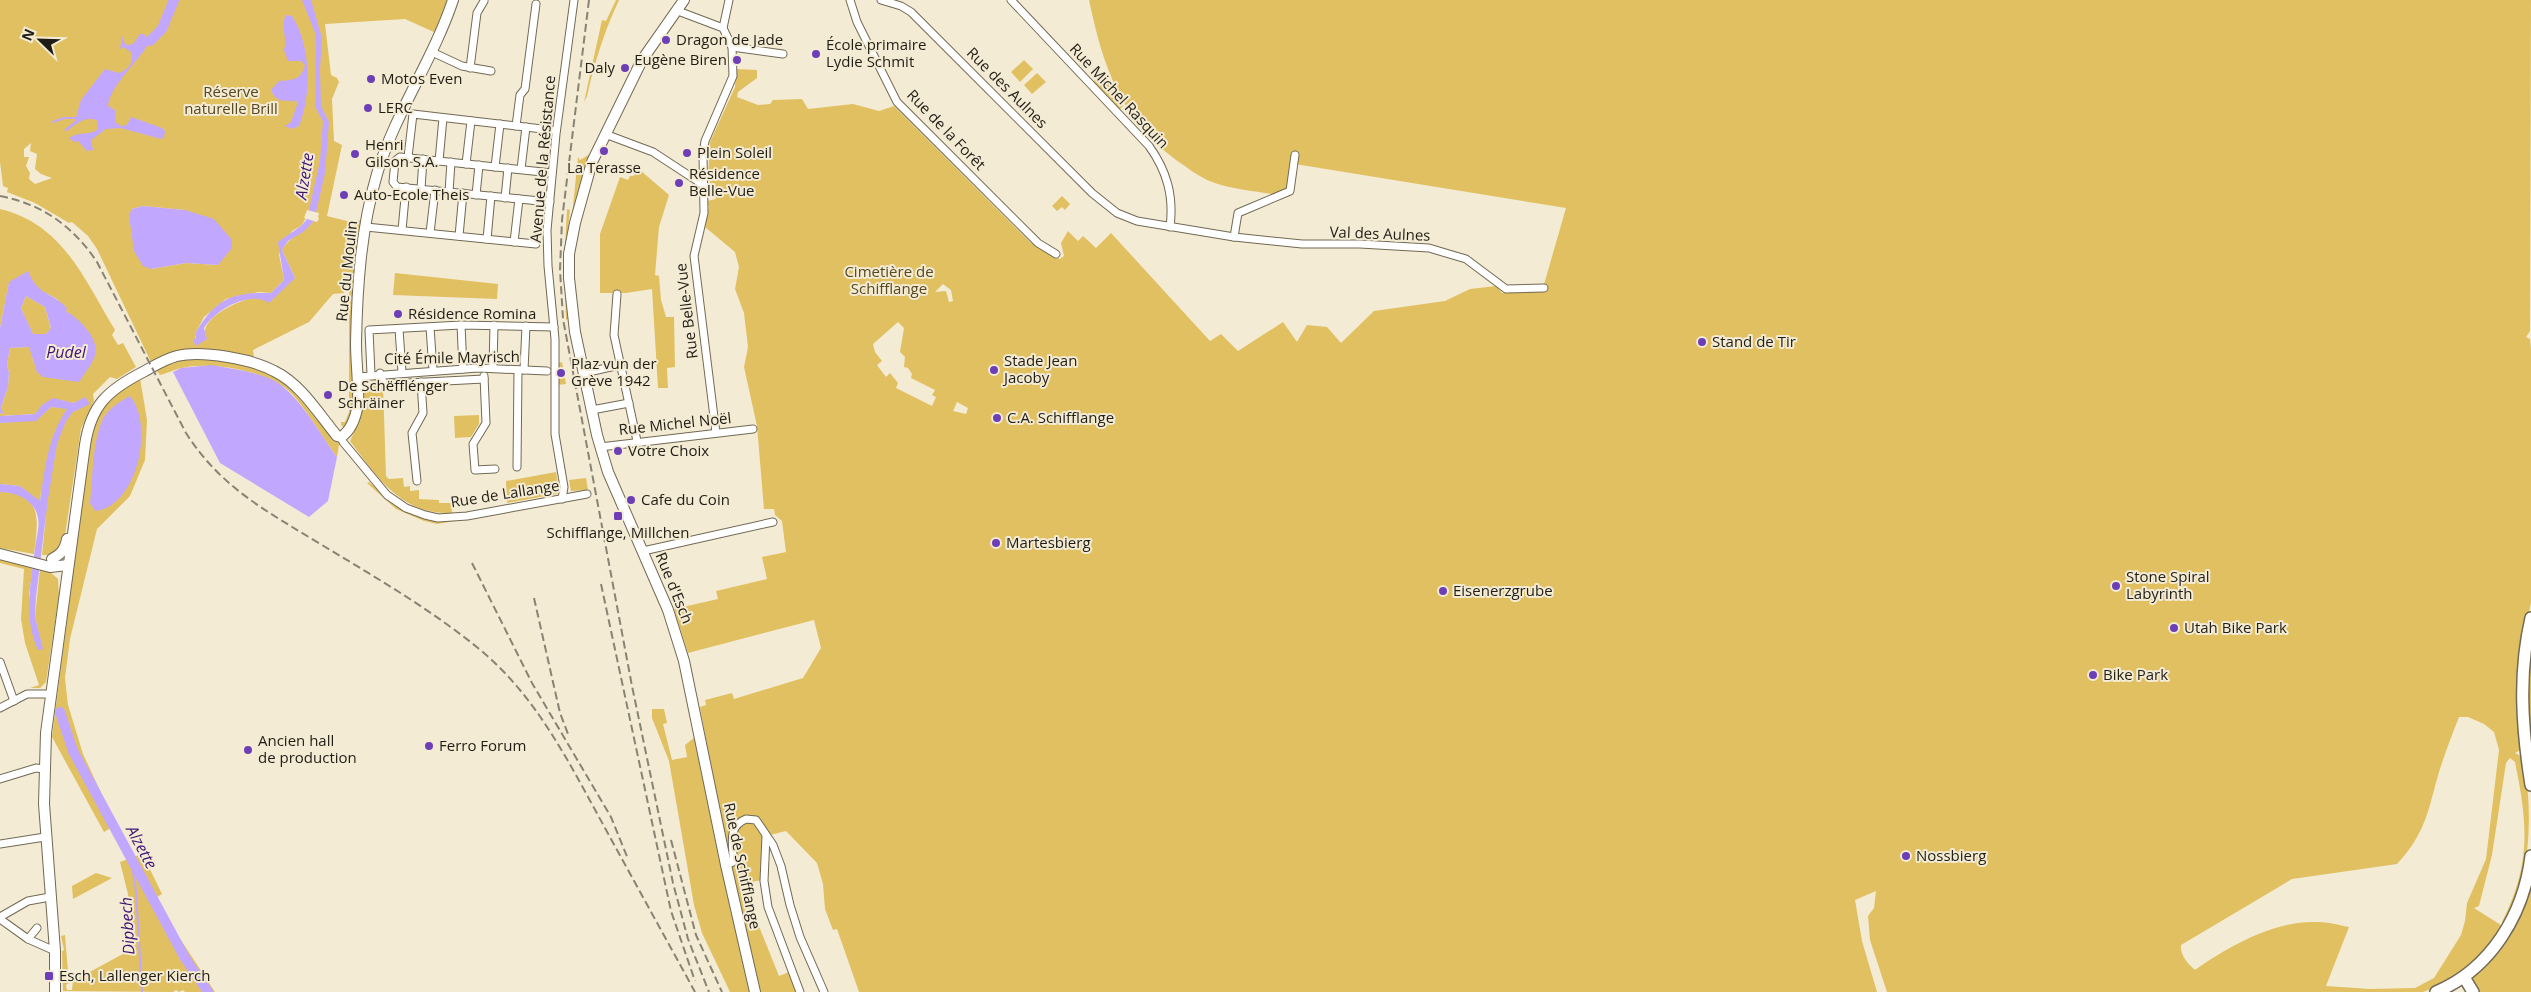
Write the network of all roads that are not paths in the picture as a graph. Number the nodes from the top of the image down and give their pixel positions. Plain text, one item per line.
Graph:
1 (453, 0) edge
2 (484, 0) edge
3 (574, 0) edge
4 (684, 0) edge
5 (729, 0) edge
6 (850, 0) edge
7 (882, 0) edge
8 (1011, 0) edge
9 (536, 4) dead end
10 (678, 11) junction
11 (724, 28) junction
12 (732, 47) junction
13 (432, 52) junction
14 (783, 54) dead end
15 (470, 68) junction
16 (491, 71) dead end
17 (444, 118) junction
18 (471, 121) junction
19 (500, 124) junction
20 (516, 126) junction
21 (526, 127) junction
22 (552, 130) dead end
23 (605, 134) junction
24 (1295, 155) dead end
25 (408, 158) junction
26 (424, 159) junction
27 (439, 161) junction
28 (451, 162) junction
29 (466, 164) junction
30 (479, 165) junction
31 (495, 167) junction
32 (508, 168) junction
33 (521, 169) junction
34 (552, 173) junction
35 (704, 186) junction
36 (406, 187) junction
37 (421, 189) junction
38 (435, 190) junction
39 (449, 192) junction
40 (462, 193) junction
41 (476, 194) junction
42 (491, 196) junction
43 (505, 198) junction
44 (1099, 198) joint
45 (519, 199) junction
46 (550, 202) junction
47 (366, 226) junction
48 (1170, 227) junction
49 (402, 230) junction
50 (430, 233) junction
51 (459, 236) junction
52 (1234, 237) junction
53 (487, 239) junction
54 (514, 242) junction
55 (536, 244) dead end
56 (1056, 254) dead end
57 (1544, 288) dead end
58 (617, 294) dead end
59 (461, 325) junction
60 (494, 325) junction
61 (526, 326) junction
62 (430, 327) junction
63 (554, 327) junction
64 (399, 329) junction
65 (620, 365) junction
66 (487, 368) junction
67 (463, 369) junction
68 (433, 370) junction
69 (521, 370) junction
70 (547, 371) dead end
71 (402, 372) junction
72 (584, 372) junction
73 (380, 373) junction
74 (371, 374) junction
75 (358, 377) junction
76 (484, 377) junction
77 (421, 382) junction
78 (628, 403) junction
79 (592, 410) junction
80 (753, 429) dead end
81 (716, 433) junction
82 (342, 437) junction
83 (637, 442) junction
84 (600, 447) junction
85 (517, 467) dead end
86 (495, 469) dead end
87 (417, 481) dead end
88 (587, 494) dead end
89 (562, 498) junction
90 (76, 508) junction
91 (773, 522) dead end
92 (643, 551) junction
93 (0, 554) edge
94 (51, 563) junction
95 (68, 565) junction
96 (66, 584) junction
97 (2531, 618) edge
98 (0, 662) edge
99 (50, 694) junction
100 (14, 701) junction
101 (0, 708) edge
102 (701, 746) joint
103 (44, 769) junction
104 (0, 779) edge
105 (2531, 785) edge
106 (766, 836) junction
107 (45, 837) junction
108 (0, 844) edge
109 (2531, 856) edge
110 (726, 865) junction
111 (50, 897) junction
112 (0, 918) edge
113 (37, 928) dead end
114 (28, 939) junction
115 (55, 951) junction
116 (2464, 977) junction
117 (55, 992) edge
118 (754, 992) edge
119 (800, 992) edge
120 (824, 992) edge
121 (2436, 992) edge
122 (2473, 992) edge

1 - 13 main road, Rue du Moulin
2 - 15 street
3 - 34 street, Avenue de la Résistance
4 - 10 main road, Rue d'Esch
5 - 11 street
6 - 56 street, Rue de la Forêt
7 - 44 street, Rue des Aulnes
8 - 48 street, Rue Michel Rasquin
9 - 20 street
10 - 11 street
10 - 23 main road, Rue d'Esch
11 - 12 street
12 - 14 street
12 - 35 street, Rue Belle-Vue
13 - 15 street
13 - 47 main road, Rue du Moulin
15 - 16 street
17 - 18 street
17 - 25 street
17 - 27 street
18 - 19 street
18 - 29 street
19 - 20 street
19 - 31 street
20 - 21 street
21 - 22 street
21 - 33 street
23 - 35 street
23 - 72 main road, Rue d'Esch
24 - 52 street
25 - 26 street
25 - 36 street
26 - 27 street
26 - 37 street
27 - 28 street
28 - 29 street
28 - 39 street
29 - 30 street
30 - 31 street
30 - 41 street
31 - 32 street
32 - 33 street
32 - 43 street
33 - 34 street
34 - 46 street, Avenue de la Résistance
35 - 81 street, Rue Belle-Vue
36 - 37 street
36 - 49 street
37 - 38 street
38 - 39 street
38 - 50 street
39 - 40 street
40 - 41 street
40 - 51 street
41 - 42 street
42 - 43 street
42 - 53 street
43 - 45 street
44 - 48 street, Val des Aulnes
45 - 46 street
45 - 54 street
46 - 63 street, Avenue de la Résistance
47 - 49 street
47 - 75 main road, Rue du Moulin
48 - 52 street, Val des Aulnes
49 - 50 street
50 - 51 street
51 - 53 street
52 - 57 street, Val des Aulnes
53 - 54 street
54 - 55 street
58 - 65 street
59 - 60 street, Cité Émile Mayrisch
59 - 62 street, Cité Émile Mayrisch
59 - 67 street
60 - 61 street, Cité Émile Mayrisch
60 - 66 street
61 - 63 street, Cité Émile Mayrisch
61 - 69 street
62 - 64 street, Cité Émile Mayrisch
62 - 68 street
63 - 89 street, Avenue de la Résistance
64 - 71 street
64 - 74 street, Cité Émile Mayrisch
65 - 72 street
65 - 78 street
66 - 67 street, Cité Émile Mayrisch
66 - 69 street, Cité Émile Mayrisch
66 - 76 street
67 - 68 street, Cité Émile Mayrisch
68 - 71 street, Cité Émile Mayrisch
69 - 70 street, Cité Émile Mayrisch
69 - 85 street
71 - 73 street, Cité Émile Mayrisch
72 - 79 main road, Rue d'Esch
73 - 74 street, Cité Émile Mayrisch
73 - 77 street
74 - 75 street, Cité Émile Mayrisch
75 - 82 main road, Rue du Moulin
76 - 77 street
76 - 86 street
77 - 87 street
78 - 79 street
78 - 83 street
79 - 84 main road, Rue d'Esch
80 - 81 street, Rue Michel Noël
81 - 83 street, Rue Michel Noël
82 - 89 street, Rue de Lallange
82 - 90 main road
83 - 84 street, Rue Michel Noël
84 - 92 main road, Rue d'Esch
88 - 89 street, Rue de Lallange
90 - 94 main road
90 - 95 main road
91 - 92 street
92 - 102 main road, Rue d'Esch
93 - 94 main road
94 - 95 main road
94 - 96 main road
95 - 96 main road
96 - 99 main road
97 - 105 main road
98 - 100 street
99 - 100 street
99 - 103 main road
100 - 101 street
102 - 110 main road, Rue de Schifflange
103 - 104 street
103 - 107 main road
106 - 110 street
106 - 119 street
106 - 120 street
107 - 108 street
107 - 111 main road
109 - 116 main road
110 - 118 main road, Rue de Schifflange
111 - 112 street
111 - 115 main road
112 - 114 street
113 - 114 street
114 - 115 street
115 - 117 main road
116 - 121 main road
116 - 122 main road

